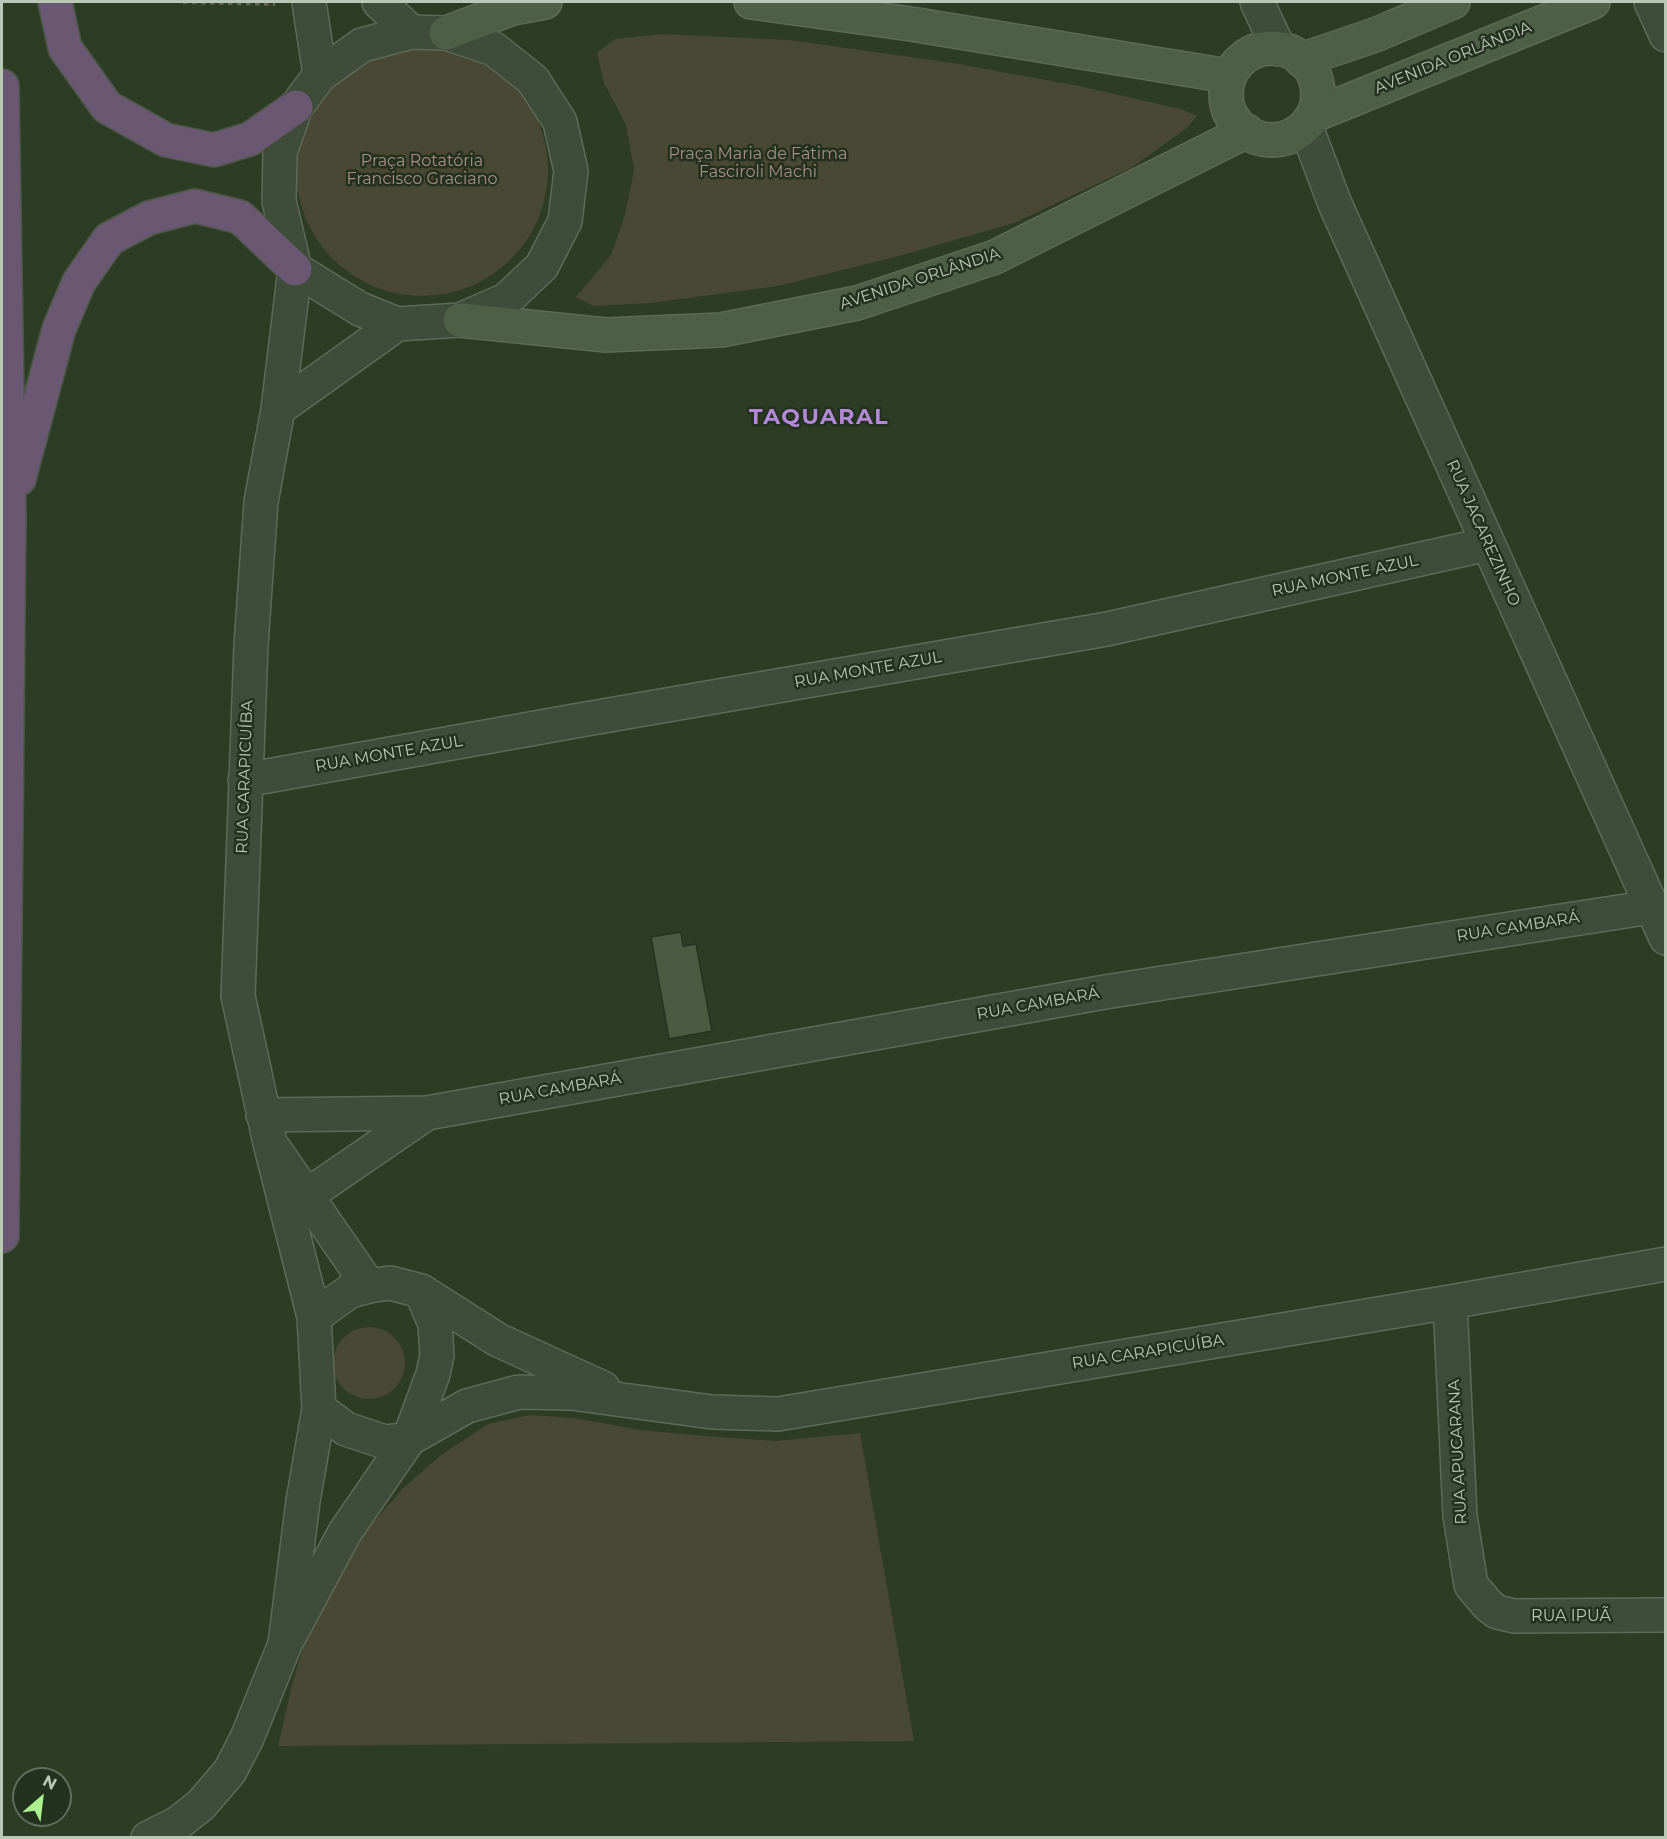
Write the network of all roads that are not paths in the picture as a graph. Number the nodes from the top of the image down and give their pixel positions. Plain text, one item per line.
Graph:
1 (55, 2) edge
2 (379, 2) edge
3 (545, 2) edge
4 (751, 2) edge
5 (1257, 2) edge
6 (1452, 2) edge
7 (1593, 2) edge
8 (1651, 2) edge
9 (310, 4) edge
10 (411, 32) junction
11 (446, 33) junction
12 (1665, 35) edge
13 (1290, 54) junction
14 (320, 75) junction
15 (1228, 76) junction
16 (2, 86) edge
17 (296, 107) junction
18 (1310, 121) junction
19 (1247, 131) junction
20 (295, 269) junction
21 (460, 320) junction
22 (397, 324) junction
23 (278, 409) junction
24 (9, 519) junction
25 (1488, 544) junction
26 (244, 780) junction
27 (1651, 907) junction
28 (1665, 938) edge
29 (427, 1113) junction
30 (267, 1129) junction
31 (306, 1196) junction
32 (2, 1236) edge
33 (1665, 1264) edge
34 (369, 1286) junction
35 (421, 1291) junction
36 (1450, 1302) junction
37 (314, 1317) junction
38 (629, 1401) junction
39 (319, 1409) junction
40 (409, 1439) junction
41 (1481, 1599) joint
42 (1665, 1615) edge
43 (285, 1644) junction
44 (148, 1838) edge

1 - 17 highway
2 - 10 street
3 - 11 street
4 - 15 street
5 - 13 street
6 - 13 street
7 - 18 street, AVENIDA ORLÂNDIA
8 - 12 street
9 - 14 street
10 - 11 street
10 - 14 street
11 - 21 street
13 - 15 street
13 - 18 street
14 - 17 street
15 - 19 street
16 - 24 highway
17 - 20 street
18 - 19 street
18 - 25 street, RUA JACAREZINHO
19 - 21 street, AVENIDA ORLÂNDIA
20 - 22 street
20 - 23 street, RUA CARAPICUÍBA
20 - 24 highway
21 - 22 street
22 - 23 street
23 - 26 street, RUA CARAPICUÍBA
24 - 32 highway
25 - 26 street, RUA MONTE AZUL
25 - 27 street, RUA JACAREZINHO
26 - 30 street, RUA CARAPICUÍBA
27 - 28 street, RUA JACAREZINHO
27 - 29 street, RUA CAMBARÁ
29 - 30 street, RUA CAMBARÁ
29 - 31 street, RUA CAMBARÁ
30 - 31 street, RUA CARAPICUÍBA
30 - 37 street, RUA CARAPICUÍBA
31 - 34 street, RUA CARAPICUÍBA
33 - 36 street, RUA CARAPICUÍBA
34 - 35 street, RUA CARAPICUÍBA
34 - 37 street, RUA CARAPICUÍBA
35 - 38 street, RUA CARAPICUÍBA
35 - 40 street
36 - 38 street, RUA CARAPICUÍBA
36 - 41 street, RUA APUCARANA
37 - 39 street, RUA CARAPICUÍBA
38 - 40 street, RUA CARAPICUÍBA
39 - 40 street, RUA CARAPICUÍBA
39 - 43 street
40 - 43 street
41 - 42 street, RUA IPUÃ
43 - 44 street

